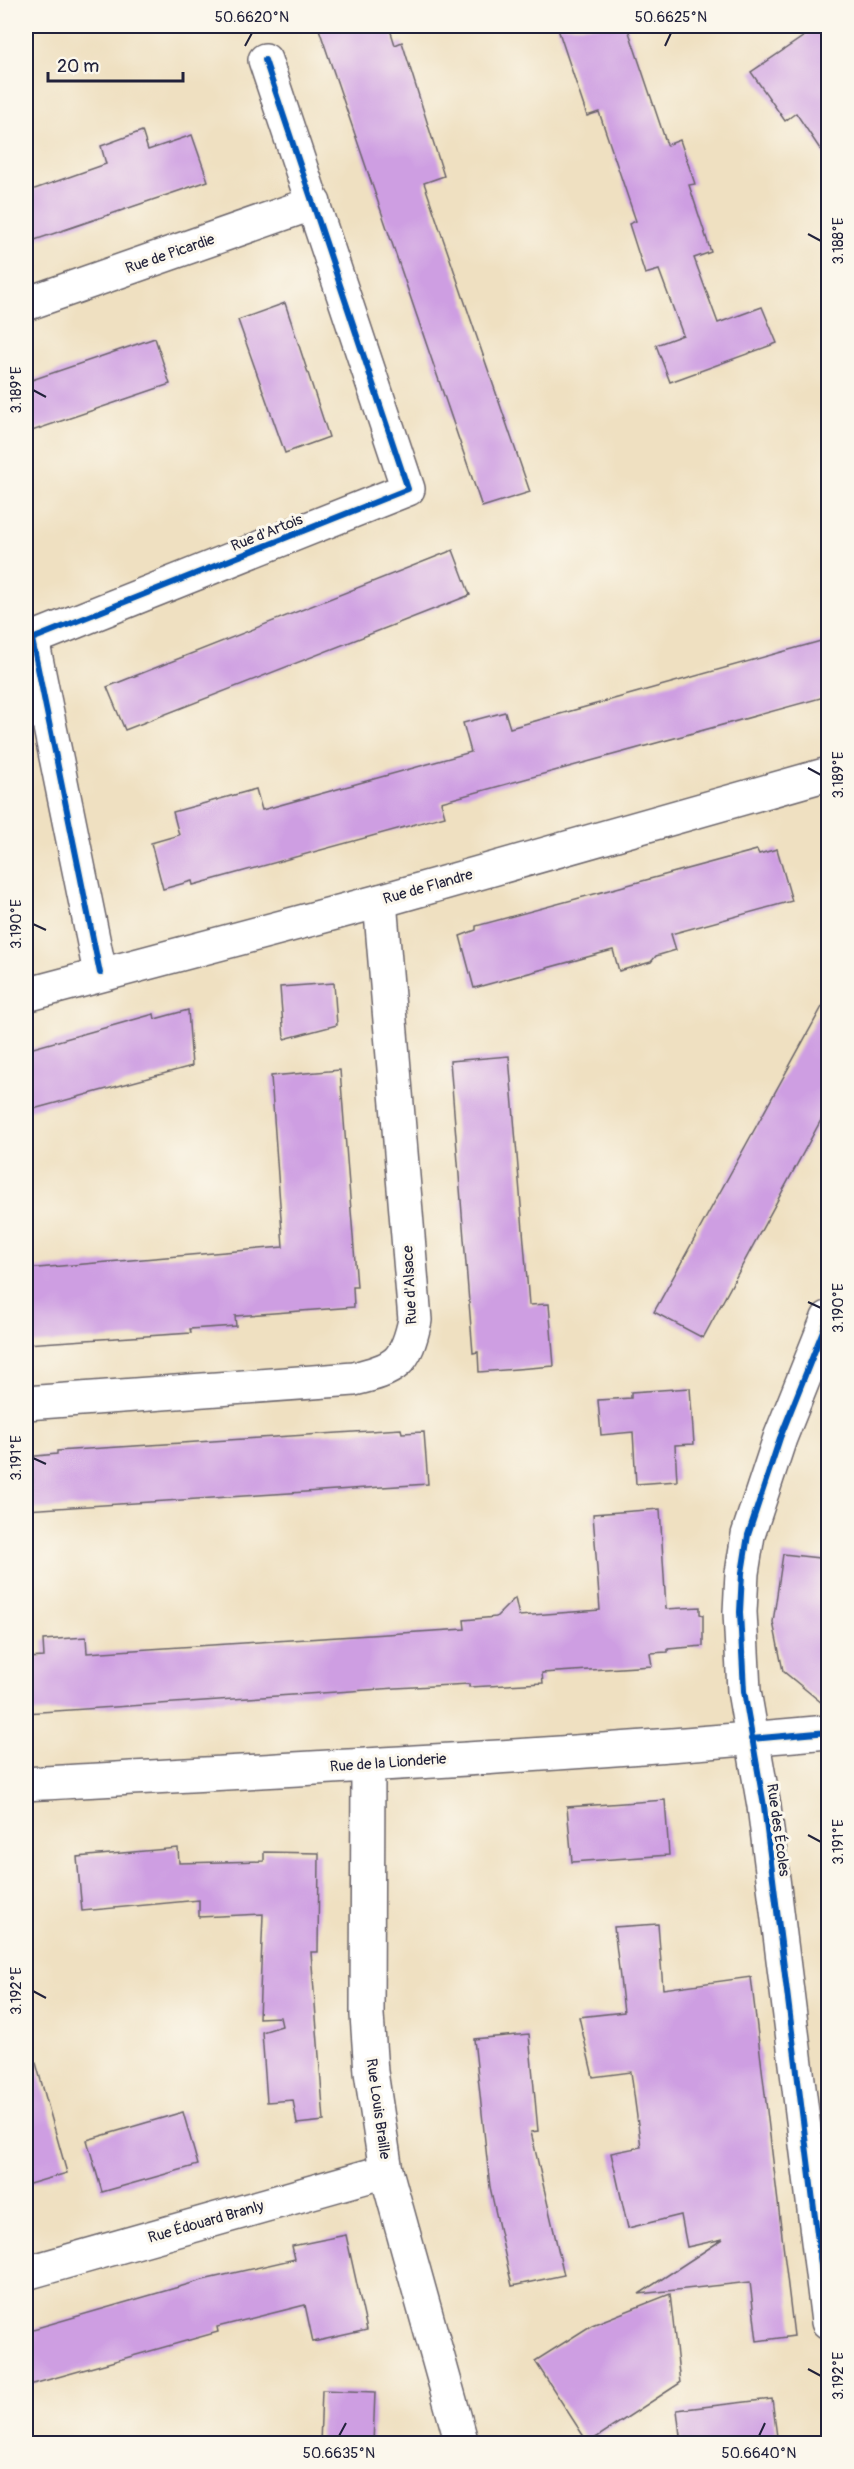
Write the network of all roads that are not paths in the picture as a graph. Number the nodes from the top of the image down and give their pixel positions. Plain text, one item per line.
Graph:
1 (265, 60) dead end
2 (314, 203) junction
3 (26, 304) edge
4 (828, 774) edge
5 (380, 901) junction
6 (100, 973) junction
7 (26, 995) edge
8 (828, 1318) edge
9 (26, 1403) edge
10 (828, 1732) edge
11 (751, 1739) junction
12 (368, 1765) junction
13 (26, 1784) edge
14 (386, 2171) junction
15 (26, 2273) edge
16 (828, 2322) edge
17 (462, 2444) edge

1 - 2 street, Rue d'Artois
2 - 3 street, Rue de Picardie
2 - 6 street, Rue d'Artois
4 - 5 street, Rue de Flandre
5 - 6 street, Rue de Flandre
5 - 9 street, Rue d'Alsace
6 - 7 street, Rue de Flandre
8 - 11 street, Rue des Écoles
10 - 11 street, Rue de la Lionderie
11 - 12 street, Rue de la Lionderie
11 - 16 street, Rue des Écoles
12 - 13 street, Rue de la Lionderie
12 - 14 street, Rue Louis Braille
14 - 15 street, Rue Édouard Branly
14 - 17 street, Rue Louis Braille

